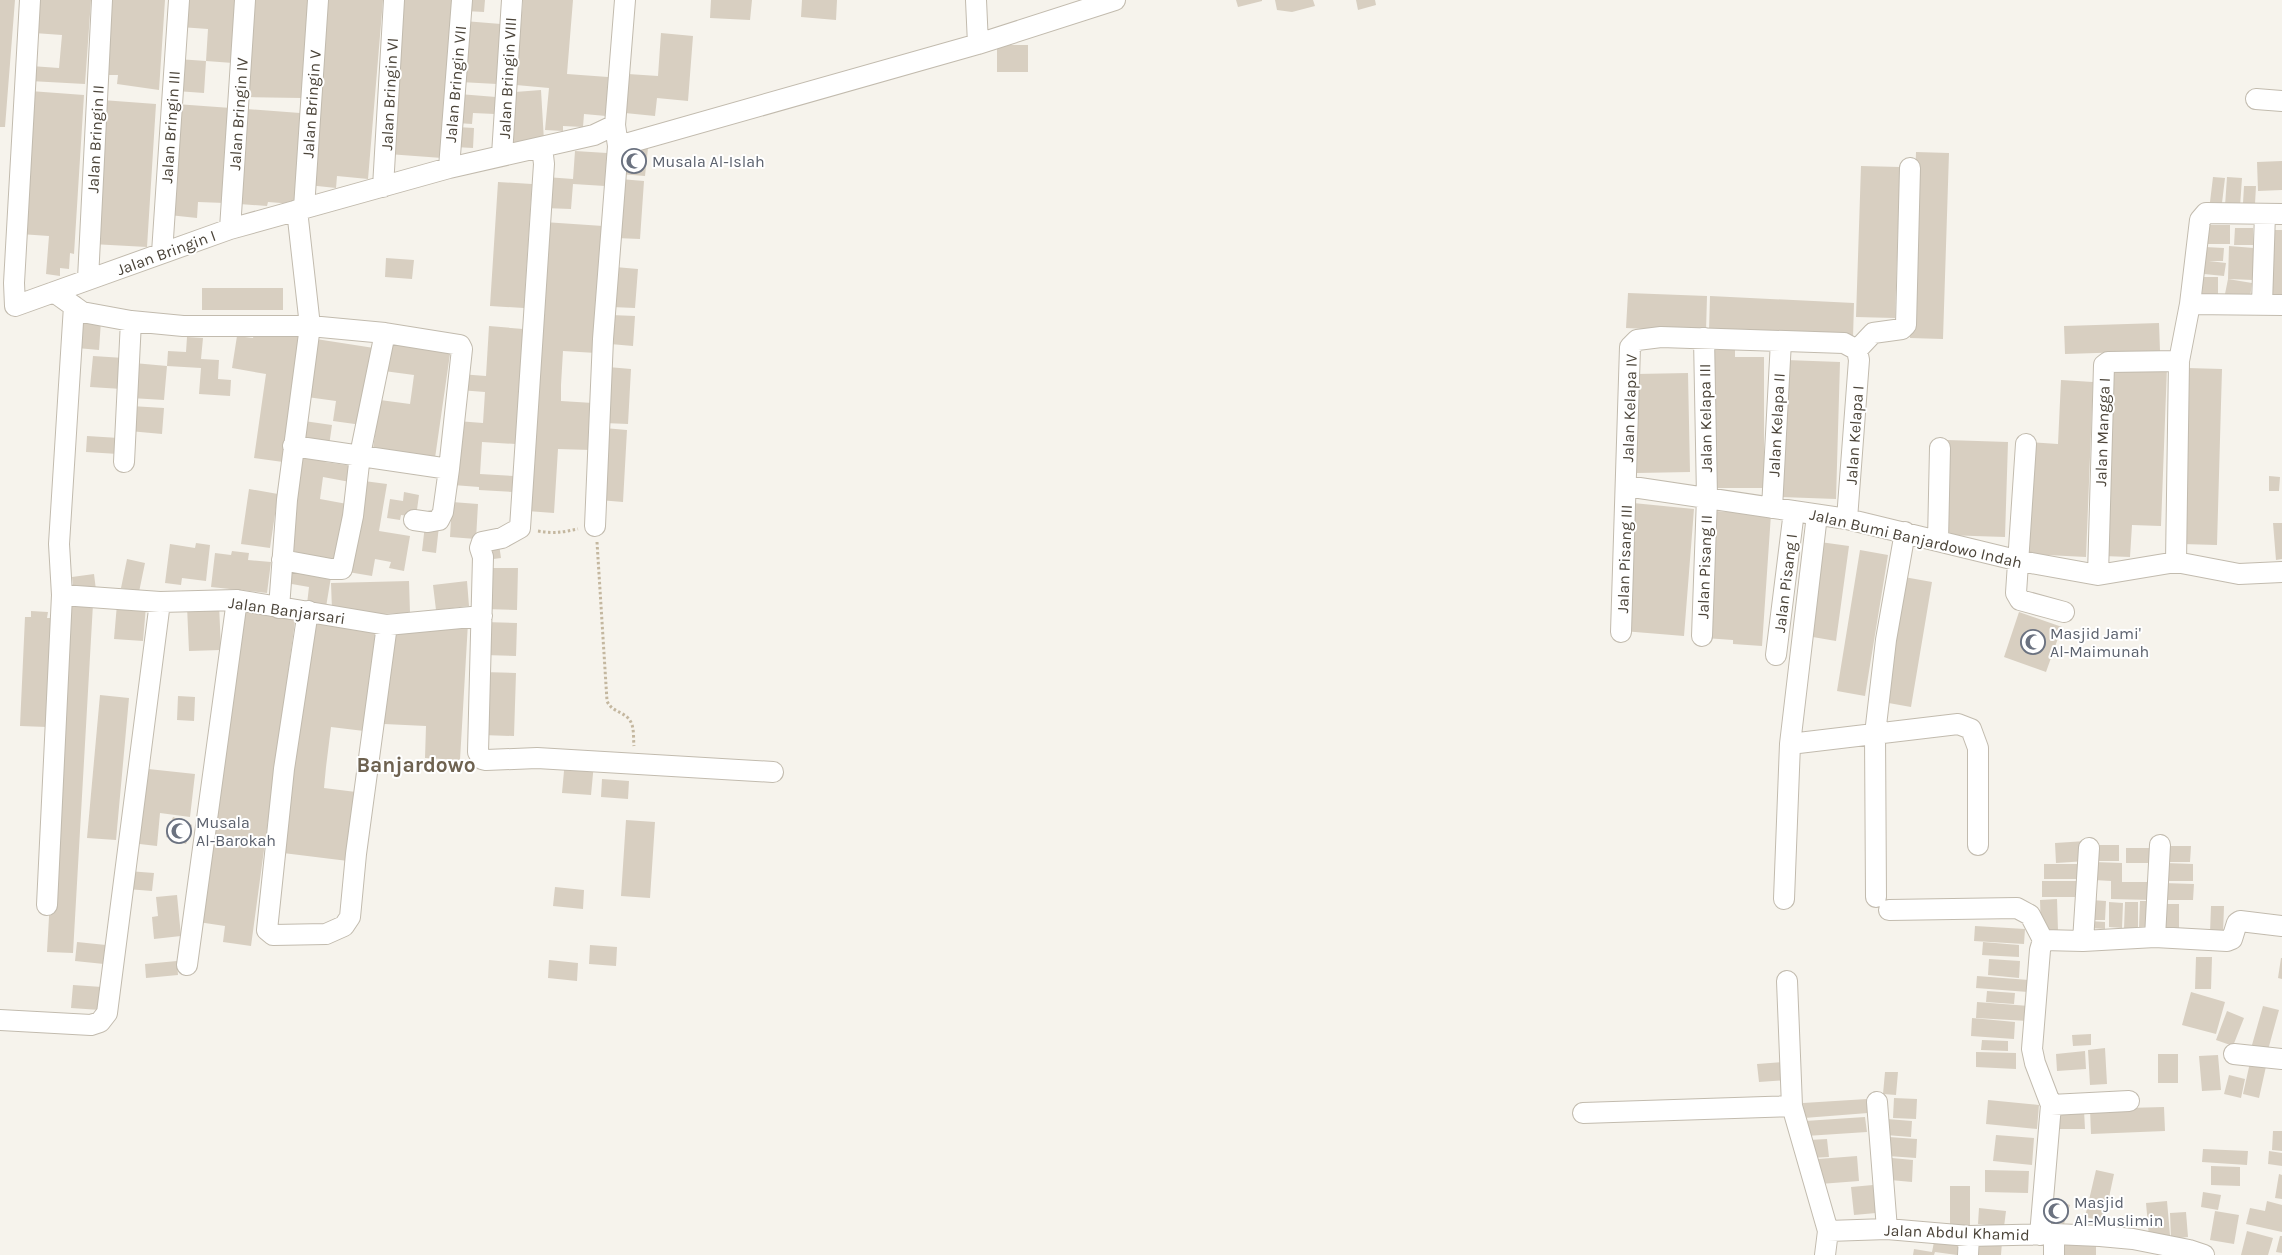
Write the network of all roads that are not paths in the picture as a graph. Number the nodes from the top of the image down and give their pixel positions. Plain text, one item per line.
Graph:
1 (30, 0) edge
2 (102, 0) edge
3 (179, 0) edge
4 (246, 0) edge
5 (318, 0) edge
6 (394, 0) edge
7 (462, 0) edge
8 (512, 0) edge
9 (625, 0) edge
10 (976, 0) edge
11 (1115, 0) edge
12 (978, 44) junction
13 (2256, 99) dead end
14 (2282, 101) edge
15 (616, 137) junction
16 (543, 153) junction
17 (502, 156) junction
18 (449, 168) junction
19 (1910, 168) dead end
20 (383, 187) junction
21 (2274, 214) edge
22 (300, 215) junction
23 (230, 229) junction
24 (162, 253) junction
25 (88, 278) junction
26 (54, 292) junction
27 (2190, 304) junction
28 (2262, 304) junction
29 (2282, 305) edge
30 (74, 306) junction
31 (7, 308) edge
32 (131, 321) junction
33 (310, 326) junction
34 (385, 334) junction
35 (1704, 338) junction
36 (1781, 341) junction
37 (1857, 350) junction
38 (2179, 361) junction
39 (2026, 444) dead end
40 (293, 446) junction
41 (1940, 448) dead end
42 (360, 455) junction
43 (124, 462) dead end
44 (449, 469) junction
45 (1626, 486) junction
46 (1706, 497) junction
47 (1772, 508) junction
48 (1794, 511) junction
49 (1817, 515) junction
50 (1848, 519) junction
51 (414, 520) dead end
52 (596, 526) road end
53 (1905, 532) junction
54 (1938, 540) junction
55 (282, 560) junction
56 (2020, 561) junction
57 (2176, 562) junction
58 (2282, 572) edge
59 (2098, 575) junction
60 (62, 595) junction
61 (236, 600) junction
62 (160, 602) junction
63 (279, 608) junction
64 (308, 611) junction
65 (2064, 612) dead end
66 (482, 616) junction
67 (387, 625) junction
68 (1621, 632) dead end
69 (1702, 636) dead end
70 (1776, 655) dead end
71 (1876, 734) junction
72 (1790, 744) junction
73 (774, 772) dead end
74 (1978, 845) dead end
75 (2160, 845) dead end
76 (2089, 848) dead end
77 (1784, 899) dead end
78 (47, 905) dead end
79 (2282, 926) edge
80 (2155, 937) junction
81 (2043, 940) junction
82 (2083, 941) junction
83 (187, 965) dead end
84 (1787, 981) dead end
85 (0, 1020) edge
86 (2234, 1054) dead end
87 (2282, 1059) edge
88 (2129, 1101) dead end
89 (1877, 1102) dead end
90 (2051, 1104) junction
91 (1792, 1106) junction
92 (1583, 1113) dead end
93 (1887, 1229) junction
94 (1828, 1230) junction
95 (2047, 1234) junction
96 (1969, 1245) edge
97 (2194, 1253) edge
98 (1825, 1255) edge
99 (2054, 1255) edge

1 - 31 street, Jalan Bringin I
2 - 25 street, Jalan Bringin II
3 - 24 street, Jalan Bringin III
4 - 23 street, Jalan Bringin IV
5 - 22 street, Jalan Bringin V
6 - 20 street, Jalan Bringin VI
7 - 18 street, Jalan Bringin VII
8 - 17 street, Jalan Bringin VIII
9 - 15 street
10 - 12 street
11 - 12 street, Jalan Bringin I
12 - 15 street, Jalan Bringin I
13 - 14 street
15 - 16 street, Jalan Bringin I
15 - 52 street
16 - 17 street, Jalan Bringin I
16 - 66 street
17 - 18 street, Jalan Bringin I
18 - 20 street, Jalan Bringin I
19 - 37 street
20 - 22 street, Jalan Bringin I
21 - 27 street
21 - 28 street
22 - 23 street, Jalan Bringin I
22 - 33 street, Jalan Bringin V
23 - 24 street, Jalan Bringin I
24 - 25 street, Jalan Bringin I
25 - 26 street, Jalan Bringin I
26 - 30 street
26 - 31 street, Jalan Bringin I
27 - 28 street
27 - 38 street
28 - 29 street
30 - 32 street
30 - 60 street
32 - 33 street
32 - 43 street
33 - 34 street
33 - 40 street, Jalan Bringin V
34 - 42 street
34 - 44 street
35 - 36 street
35 - 45 street, Jalan Kelapa IV
35 - 46 street, Jalan Kelapa III
36 - 37 street
36 - 47 street, Jalan Kelapa II
37 - 50 street, Jalan Kelapa I
38 - 57 street
38 - 59 street, Jalan Mangga I
39 - 56 street
40 - 42 street
40 - 55 street, Jalan Bringin V
41 - 54 street
42 - 44 street
42 - 55 street
44 - 51 street
45 - 46 street, Jalan Bumi Banjardowo Indah
45 - 68 street, Jalan Pisang III
46 - 47 street, Jalan Bumi Banjardowo Indah
46 - 69 street, Jalan Pisang II
47 - 48 street, Jalan Bumi Banjardowo Indah
48 - 49 street, Jalan Bumi Banjardowo Indah
48 - 70 street, Jalan Pisang I
49 - 50 street, Jalan Bumi Banjardowo Indah
49 - 72 street
50 - 53 street, Jalan Bumi Banjardowo Indah
53 - 54 street, Jalan Bumi Banjardowo Indah
53 - 71 street
54 - 56 street, Jalan Bumi Banjardowo Indah
55 - 63 street, Jalan Bringin V
56 - 59 street, Jalan Bumi Banjardowo Indah
56 - 65 street
57 - 58 street, Jalan Bumi Banjardowo Indah
57 - 59 street, Jalan Bumi Banjardowo Indah
60 - 62 street, Jalan Banjarsari
60 - 78 street
61 - 62 street, Jalan Banjarsari
61 - 63 street, Jalan Banjarsari
61 - 83 street
62 - 85 street
63 - 64 street, Jalan Banjarsari
64 - 67 street, Jalan Banjarsari
64 - 67 street
66 - 67 street, Jalan Banjarsari
66 - 73 street
71 - 72 street
71 - 74 street
71 - 81 street
72 - 77 street
75 - 80 street
76 - 82 street
79 - 80 street
80 - 82 street
81 - 82 street
81 - 90 street
84 - 91 street
86 - 87 street
88 - 90 street
89 - 93 street
90 - 95 street
91 - 92 street
91 - 94 street
93 - 94 street, Jalan Abdul Khamid
93 - 96 street, Jalan Abdul Khamid
94 - 98 street
95 - 96 street, Jalan Abdul Khamid
95 - 97 street, Jalan Abdul Khamid
95 - 99 street

